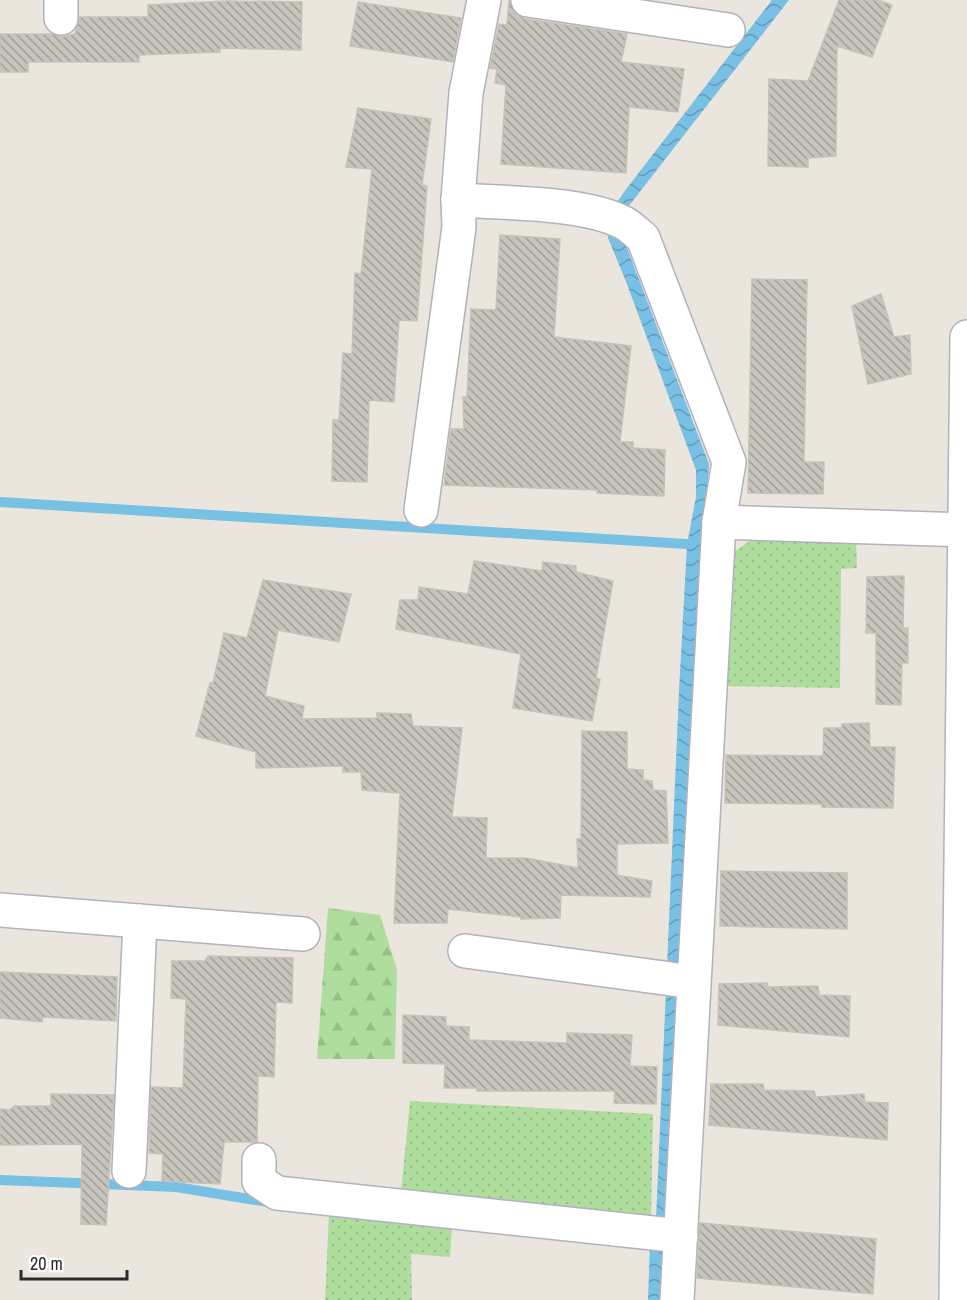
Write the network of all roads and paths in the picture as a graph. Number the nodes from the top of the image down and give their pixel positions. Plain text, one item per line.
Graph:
1 (484, 0) edge
2 (528, 0) edge
3 (728, 30) dead end
4 (458, 200) junction
5 (967, 337) edge
6 (421, 510) dead end
7 (719, 522) junction
8 (966, 530) edge
9 (0, 910) edge
10 (140, 921) junction
11 (303, 934) dead end
12 (465, 951) dead end
13 (682, 981) junction
14 (259, 1161) dead end
15 (129, 1171) dead end
16 (667, 1235) junction
17 (677, 1300) edge
18 (956, 1300) edge

1 - 4 street
2 - 3 street
4 - 6 street
4 - 7 street
5 - 8 street
7 - 8 street
7 - 13 street
8 - 18 street
9 - 10 street
10 - 11 street
10 - 15 street
12 - 13 street
13 - 16 street
14 - 16 street
16 - 17 street

